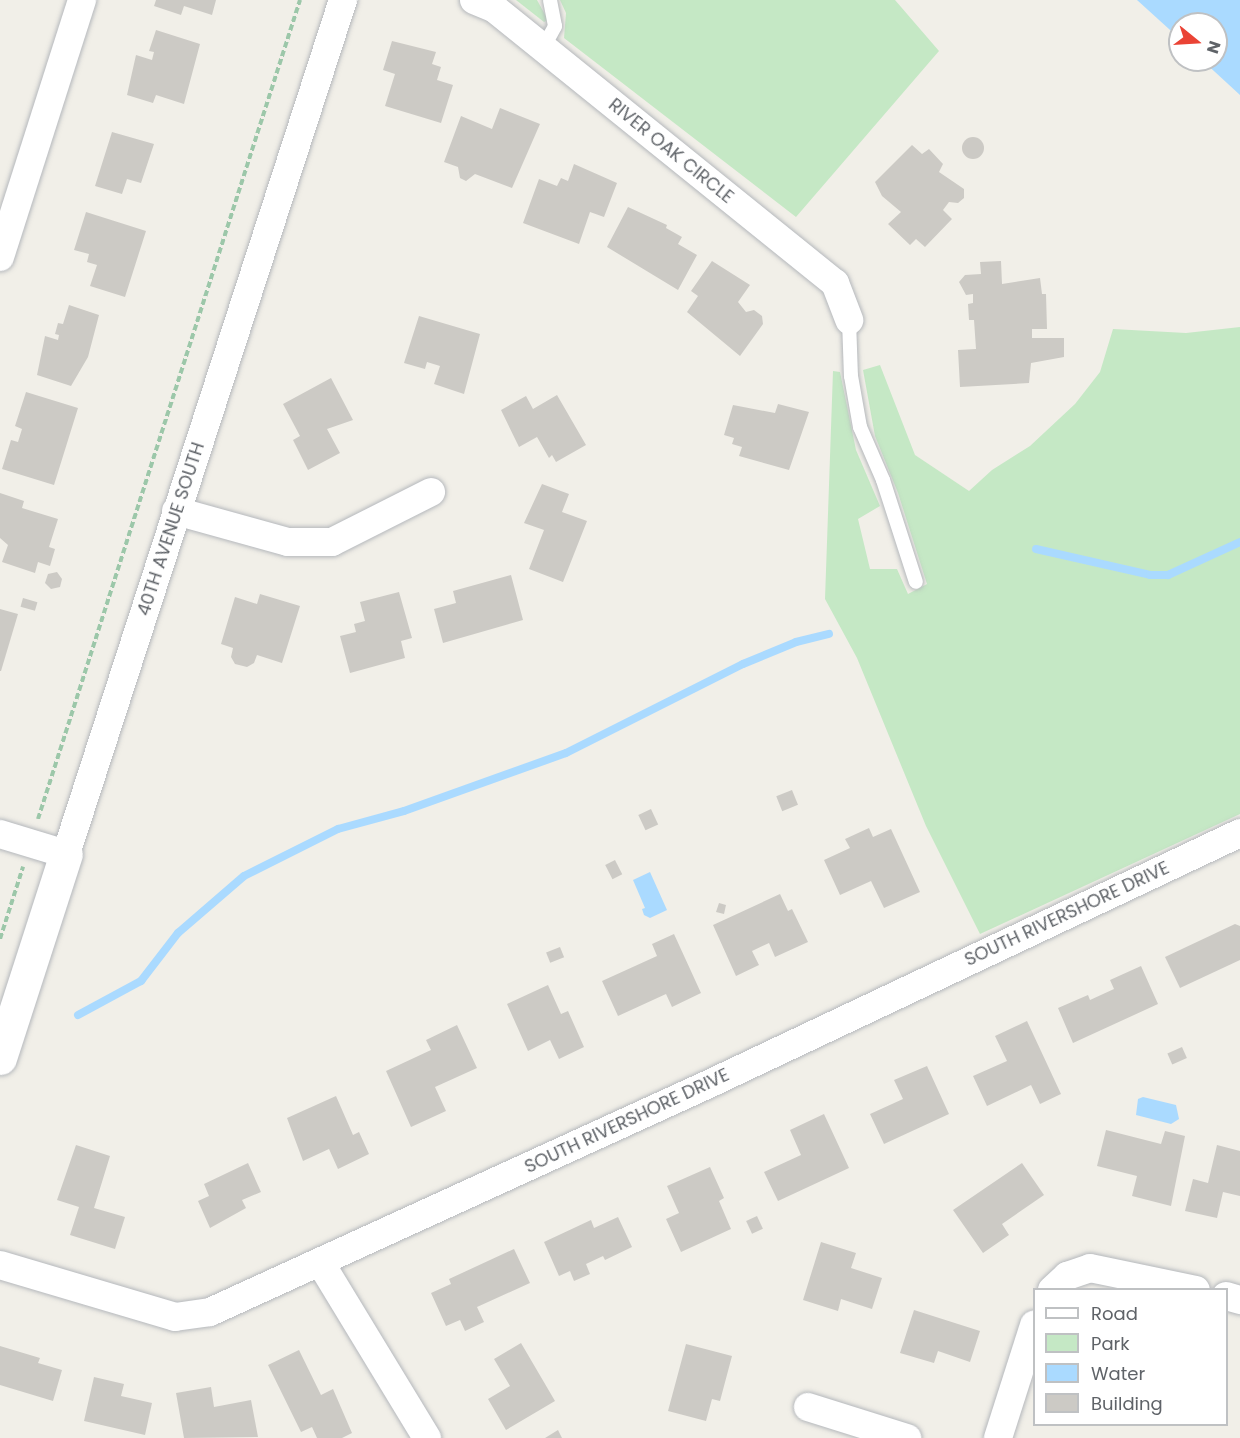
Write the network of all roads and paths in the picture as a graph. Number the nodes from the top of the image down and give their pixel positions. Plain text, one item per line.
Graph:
1 (82, 0) edge
2 (300, 0) edge
3 (343, 0) edge
4 (474, 0) edge
5 (550, 0) edge
6 (543, 48) junction
7 (0, 256) edge
8 (849, 320) joint
9 (431, 492) dead end
10 (176, 511) junction
11 (916, 582) dead end
12 (1240, 833) edge
13 (0, 834) edge
14 (30, 844) junction
15 (66, 854) junction
16 (0, 939) edge
17 (0, 1058) edge
18 (320, 1262) junction
19 (0, 1265) edge
20 (1054, 1288) edge
21 (1186, 1288) edge
22 (1033, 1331) edge
23 (808, 1407) dead end
24 (427, 1438) edge
25 (907, 1438) edge
26 (998, 1438) edge

1 - 7 street
2 - 14 path
3 - 10 street, 40TH AVENUE SOUTH
4 - 6 street, RIVER OAK CIRCLE
5 - 6 lane
6 - 8 street, RIVER OAK CIRCLE
8 - 11 lane
9 - 10 street
10 - 15 street, 40TH AVENUE SOUTH
12 - 18 street, SOUTH RIVERSHORE DRIVE
13 - 14 street
14 - 15 street
14 - 16 path
15 - 17 street, 40TH AVENUE SOUTH
18 - 19 street, SOUTH RIVERSHORE DRIVE
18 - 24 street
20 - 21 street
22 - 26 street
23 - 25 street

